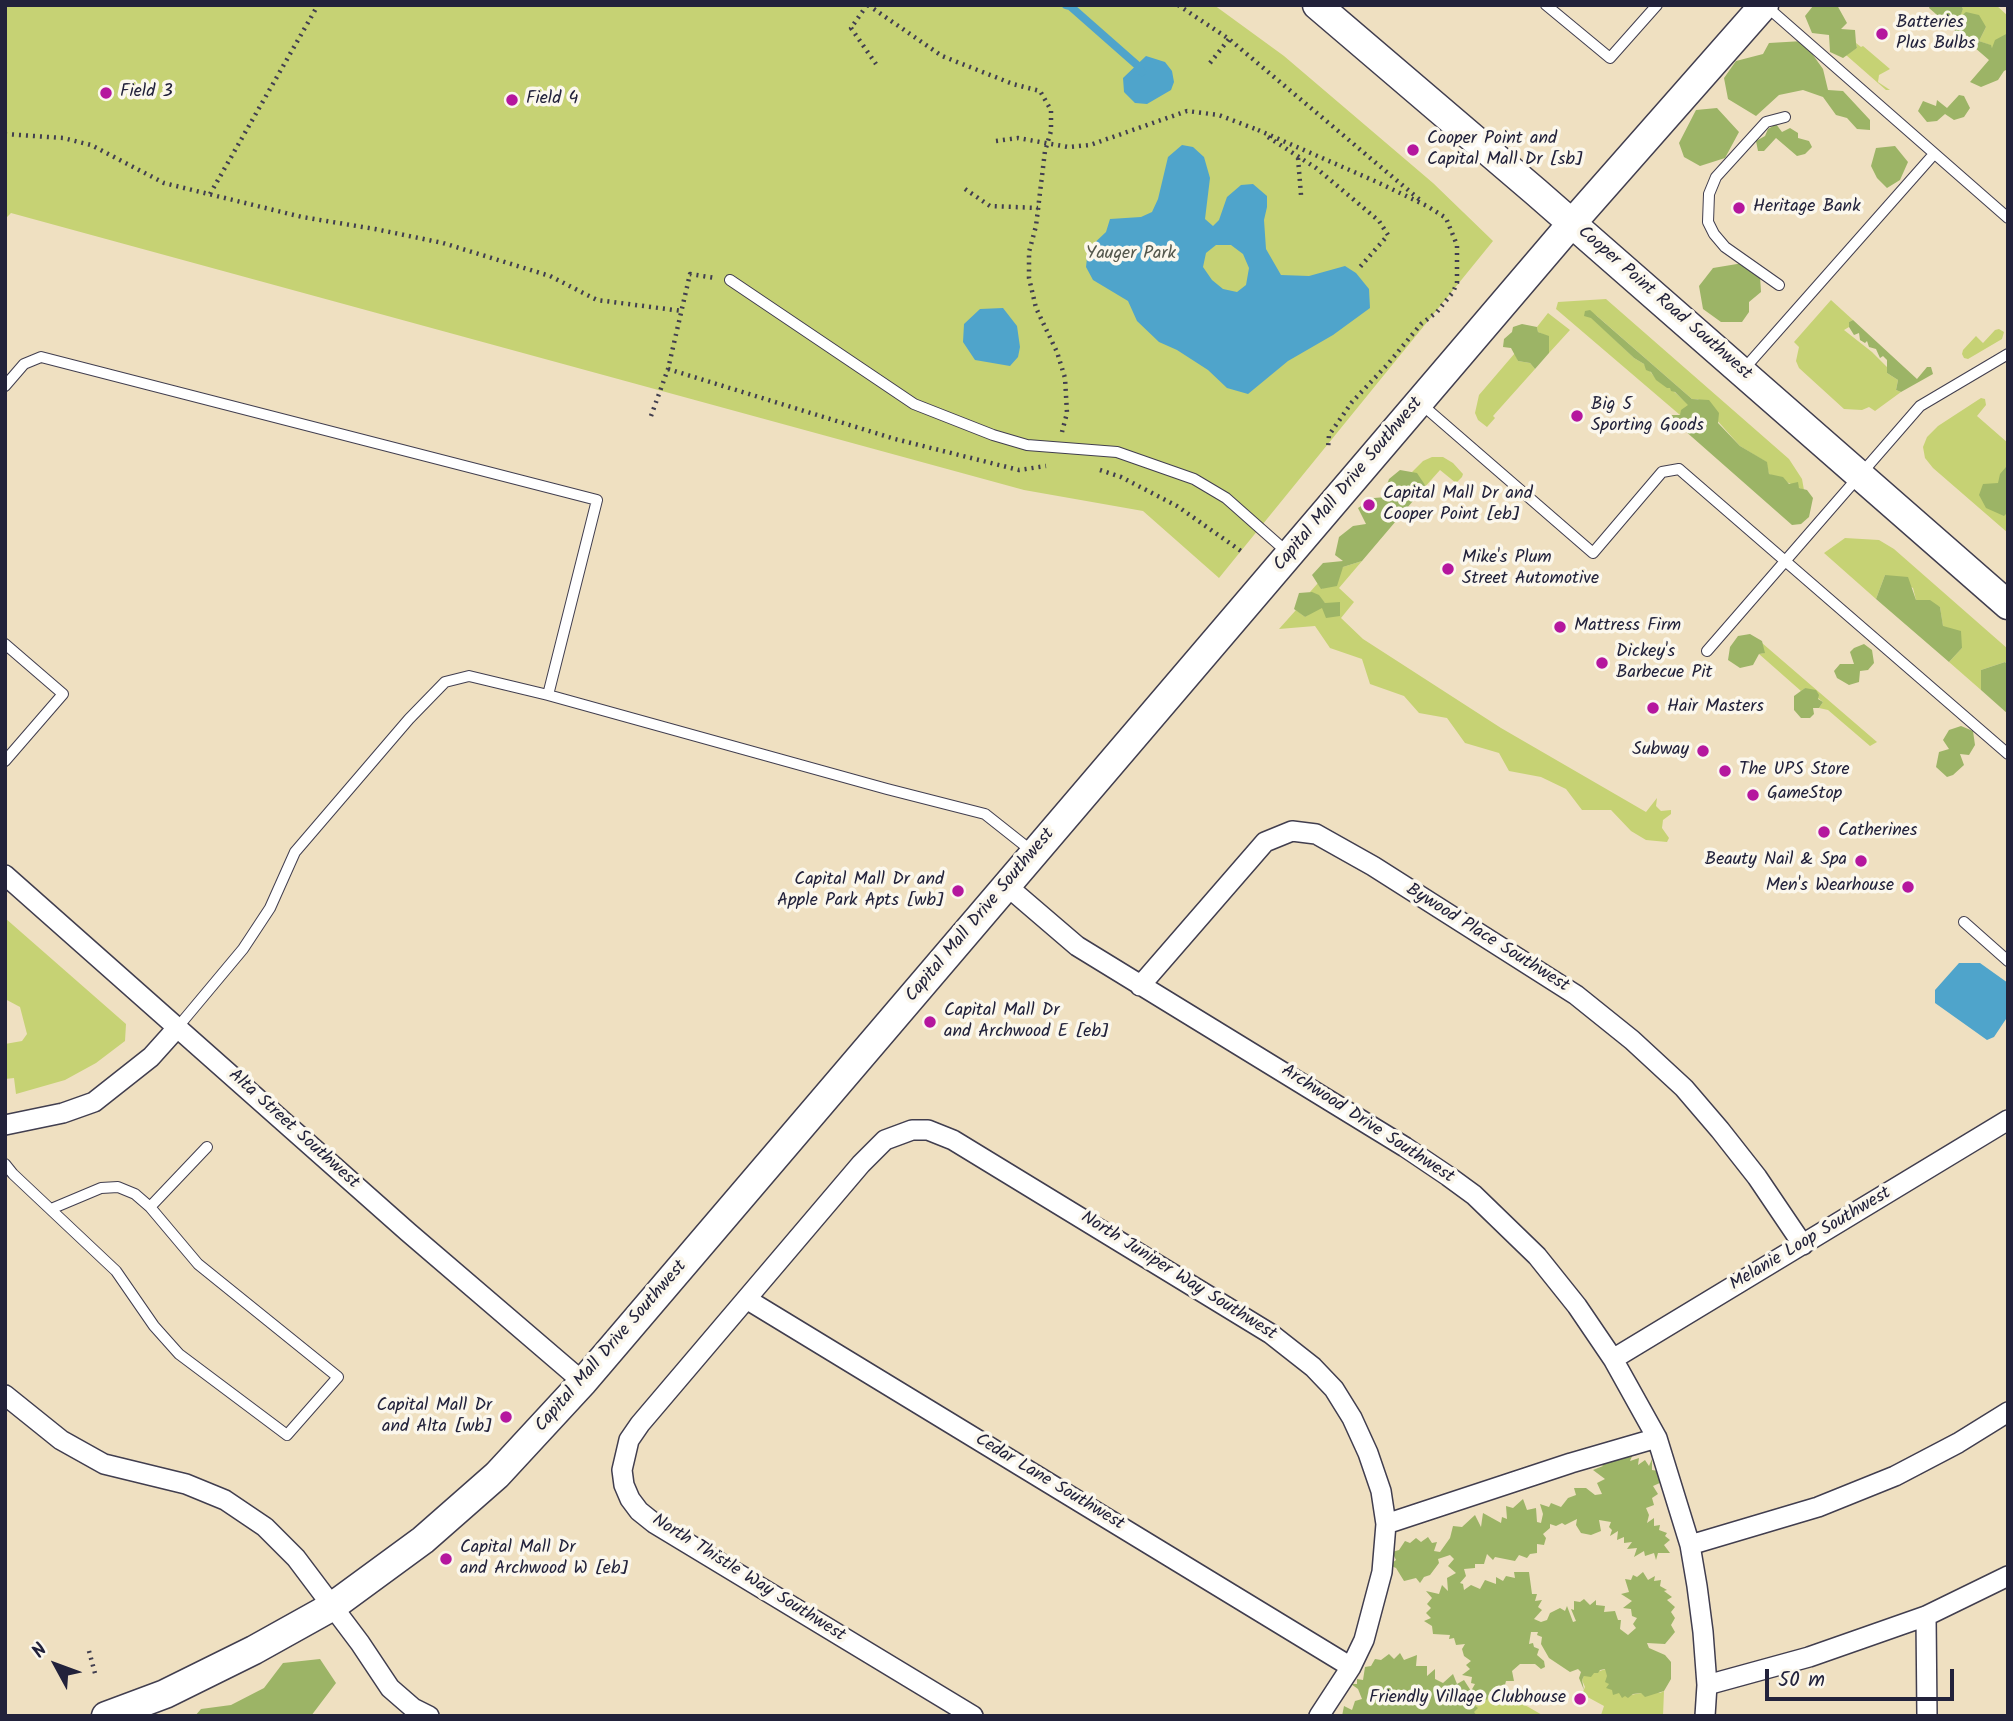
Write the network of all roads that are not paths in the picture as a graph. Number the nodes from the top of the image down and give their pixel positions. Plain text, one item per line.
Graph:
1 (1546, 5) edge
2 (1657, 5) edge
3 (1764, 5) edge
4 (1329, 9) edge
5 (1785, 117) dead end
6 (1934, 154) junction
7 (2008, 218) edge
8 (1572, 223) junction
9 (730, 280) road end
10 (1779, 285) dead end
11 (2008, 354) edge
12 (1742, 372) junction
13 (5, 386) edge
14 (1419, 403) junction
15 (1860, 476) junction
16 (1290, 555) junction
17 (1785, 561) junction
18 (2008, 605) edge
19 (5, 644) edge
20 (1707, 651) dead end
21 (548, 695) junction
22 (2008, 754) edge
23 (5, 761) edge
24 (1034, 853) junction
25 (5, 876) edge
26 (1007, 886) junction
27 (1964, 922) dead end
28 (2008, 961) edge
29 (1140, 986) junction
30 (177, 1028) junction
31 (2008, 1120) edge
32 (5, 1125) edge
33 (206, 1147) dead end
34 (5, 1164) edge
35 (150, 1207) junction
36 (51, 1209) junction
37 (1803, 1245) junction
38 (748, 1300) junction
39 (1613, 1359) junction
40 (583, 1382) junction
41 (5, 1395) edge
42 (2008, 1412) edge
43 (1657, 1438) junction
44 (1386, 1524) junction
45 (1690, 1545) junction
46 (2008, 1576) edge
47 (333, 1606) junction
48 (1926, 1615) junction
49 (1351, 1667) junction
50 (1707, 1685) junction
51 (106, 1716) edge
52 (429, 1716) edge
53 (972, 1716) edge
54 (1319, 1716) edge
55 (1705, 1716) edge
56 (1927, 1716) edge

1 - 2 lane
3 - 6 lane
3 - 8 street, Capital Mall Drive Southwest
4 - 8 street, Cooper Point Road Southwest
5 - 10 lane
6 - 7 lane
6 - 12 lane
8 - 12 street, Cooper Point Road Southwest
8 - 14 street, Capital Mall Drive Southwest
9 - 16 lane
11 - 15 lane
12 - 15 street, Cooper Point Road Southwest
13 - 21 lane
14 - 16 street, Capital Mall Drive Southwest
14 - 17 lane
15 - 17 lane
15 - 18 street, Cooper Point Road Southwest
16 - 24 street, Capital Mall Drive Southwest
17 - 20 lane
17 - 22 lane
19 - 23 lane
21 - 24 lane
21 - 30 lane
24 - 26 street, Capital Mall Drive Southwest
25 - 30 street, Alta Street Southwest
26 - 29 street, Archwood Drive Southwest
26 - 40 street, Capital Mall Drive Southwest
27 - 28 lane
29 - 37 street, Bywood Place Southwest
29 - 39 street, Archwood Drive Southwest
30 - 32 street
30 - 40 street, Alta Street Southwest
31 - 37 street, Melanie Loop Southwest
33 - 35 lane
34 - 36 lane
35 - 36 lane
35 - 36 lane
37 - 39 street, Melanie Loop Southwest
38 - 44 street, North Juniper Way Southwest
38 - 49 street, Cedar Lane Southwest
38 - 53 street, North Thistle Way Southwest
39 - 43 street, Archwood Drive Southwest
40 - 47 street, Capital Mall Drive Southwest
41 - 47 street
42 - 45 street
43 - 44 street
43 - 45 street, Archwood Drive Southwest
44 - 49 street, North Juniper Way Southwest
45 - 50 street, Archwood Drive Southwest
46 - 48 street
47 - 51 street, Capital Mall Drive Southwest
47 - 52 street
48 - 50 street
48 - 56 street
49 - 54 street, North Juniper Way Southwest
50 - 55 street, Archwood Drive Southwest

